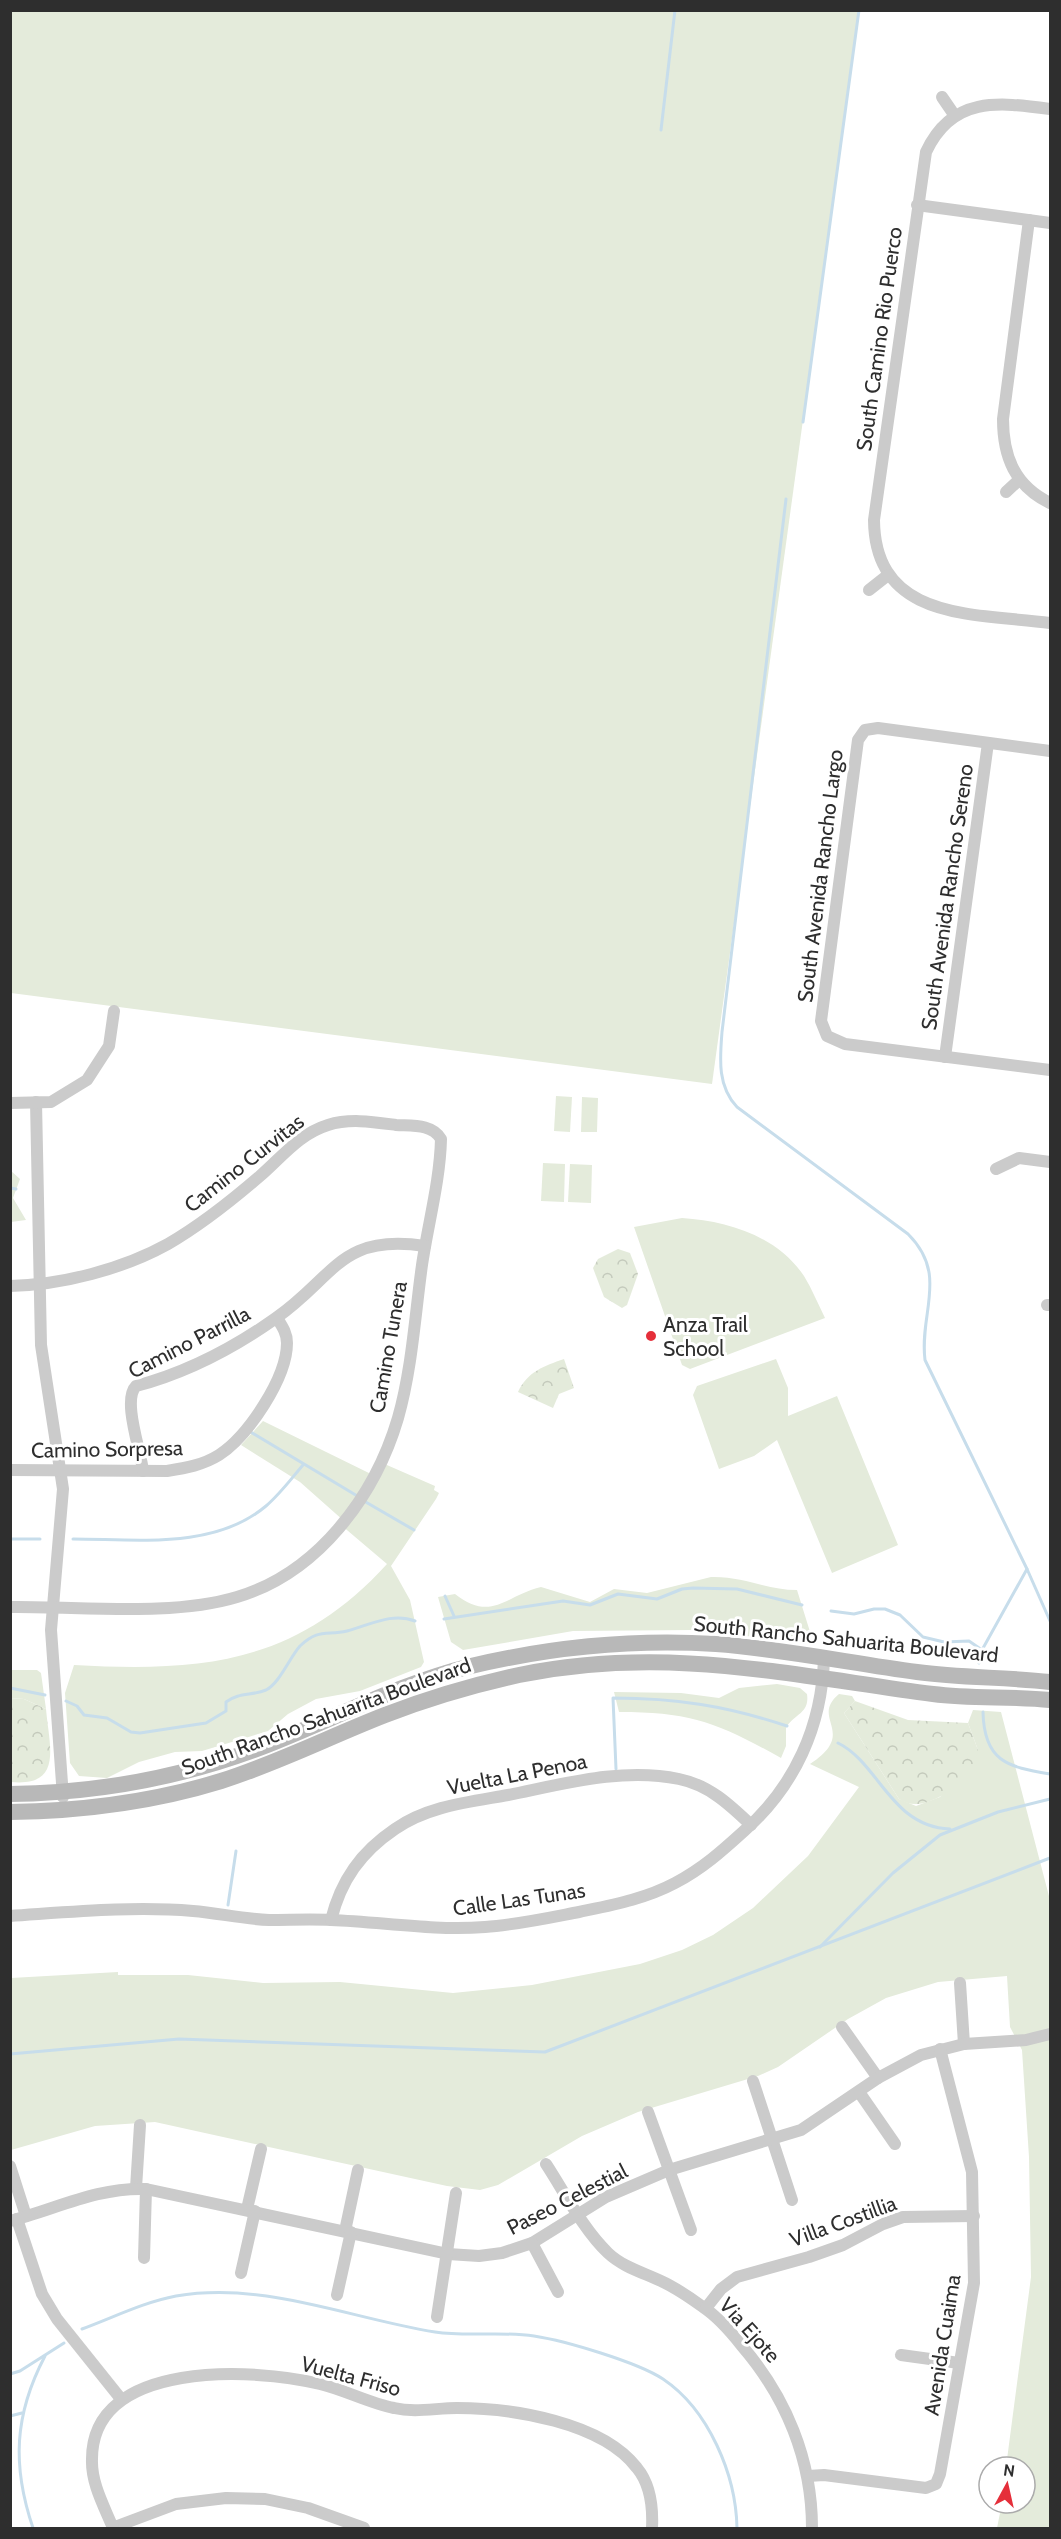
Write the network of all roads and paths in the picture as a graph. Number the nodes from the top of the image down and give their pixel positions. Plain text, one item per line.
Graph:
1 (942, 97) dead end
2 (1050, 109) edge
3 (955, 116) junction
4 (917, 205) junction
5 (1029, 220) junction
6 (1050, 223) edge
7 (1019, 480) junction
8 (1006, 492) dead end
9 (1050, 503) edge
10 (888, 575) junction
11 (869, 590) dead end
12 (1050, 623) edge
13 (988, 743) junction
14 (1050, 751) edge
15 (114, 1011) dead end
16 (945, 1057) junction
17 (1050, 1070) edge
18 (10, 1102) edge
19 (36, 1102) junction
20 (438, 1133) joint
21 (1050, 1162) edge
22 (996, 1169) dead end
23 (425, 1246) junction
24 (38, 1284) junction
25 (10, 1286) edge
26 (277, 1318) junction
27 (10, 1470) edge
28 (62, 1470) junction
29 (143, 1471) junction
30 (10, 1606) edge
31 (54, 1606) junction
32 (824, 1658) junction
33 (824, 1677) junction
34 (1050, 1682) edge
35 (1050, 1701) edge
36 (63, 1793) junction
37 (10, 1794) edge
38 (65, 1811) junction
39 (10, 1812) edge
40 (751, 1825) junction
41 (10, 1916) edge
42 (331, 1920) junction
43 (960, 1983) dead end
44 (842, 2027) dead end
45 (1050, 2034) edge
46 (964, 2044) junction
47 (940, 2049) junction
48 (878, 2079) junction
49 (753, 2081) dead end
50 (859, 2092) junction
51 (648, 2112) dead end
52 (140, 2125) dead end
53 (771, 2140) junction
54 (895, 2144) dead end
55 (261, 2149) dead end
56 (546, 2164) dead end
57 (10, 2166) edge
58 (358, 2170) dead end
59 (669, 2170) junction
60 (141, 2189) junction
61 (456, 2193) dead end
62 (792, 2200) dead end
63 (251, 2210) junction
64 (578, 2214) junction
65 (974, 2216) junction
66 (18, 2219) edge
67 (691, 2230) dead end
68 (348, 2231) junction
69 (532, 2243) junction
70 (448, 2254) junction
71 (144, 2258) dead end
72 (241, 2272) dead end
73 (558, 2292) dead end
74 (337, 2295) dead end
75 (706, 2308) junction
76 (437, 2317) dead end
77 (901, 2355) dead end
78 (959, 2363) junction
79 (121, 2399) junction
80 (808, 2476) junction
81 (113, 2528) edge
82 (364, 2529) edge
83 (652, 2529) edge
84 (812, 2529) edge

1 - 3 street
2 - 3 street
3 - 4 street, South Camino Rio Puerco
4 - 5 street
4 - 10 street, South Camino Rio Puerco
5 - 6 street
5 - 7 street
7 - 8 street
7 - 9 street
10 - 11 street
10 - 12 street
13 - 14 street
13 - 16 street, South Avenida Rancho Sereno
13 - 16 street, South Avenida Rancho Largo
15 - 19 street
16 - 17 street
18 - 19 street
19 - 24 street
20 - 23 street, Camino Tunera
20 - 24 street, Camino Curvitas
21 - 22 street
23 - 26 street, Camino Parrilla
23 - 31 street, Camino Tunera
24 - 25 street, Camino Curvitas
24 - 28 street
26 - 29 street, Camino Sorpresa
26 - 29 street, Camino Parrilla
27 - 28 street, Camino Sorpresa
28 - 29 street, Camino Sorpresa
28 - 31 street
30 - 31 street, Camino Tunera
31 - 36 street
32 - 33 street, Calle Las Tunas
32 - 34 street, South Rancho Sahuarita Boulevard
32 - 36 street, South Rancho Sahuarita Boulevard
33 - 35 street, South Rancho Sahuarita Boulevard
33 - 38 street, South Rancho Sahuarita Boulevard
33 - 40 street, Calle Las Tunas
36 - 37 street, South Rancho Sahuarita Boulevard
36 - 38 street
38 - 39 street, South Rancho Sahuarita Boulevard
40 - 42 street, Calle Las Tunas
40 - 42 street, Vuelta La Penoa
41 - 42 street, Calle Las Tunas
43 - 46 street
44 - 48 street
45 - 46 street, Paseo Celestial
46 - 47 street, Paseo Celestial
47 - 48 street, Paseo Celestial
47 - 65 street, Avenida Cuaima
48 - 50 street, Paseo Celestial
49 - 53 street
50 - 53 street, Paseo Celestial
50 - 54 street
51 - 59 street
52 - 60 street
53 - 59 street, Paseo Celestial
53 - 62 street
55 - 63 street
56 - 64 street, Via Ejote
57 - 66 street
58 - 68 street
59 - 64 street, Paseo Celestial
59 - 67 street
60 - 63 street, Paseo Celestial
60 - 66 street, Paseo Celestial
60 - 71 street
61 - 70 street
63 - 68 street, Paseo Celestial
63 - 72 street
64 - 69 street, Paseo Celestial
64 - 75 street, Via Ejote
65 - 75 street, Villa Costillia
65 - 78 street, Avenida Cuaima
66 - 79 street
68 - 70 street, Paseo Celestial
68 - 74 street
69 - 70 street, Paseo Celestial
69 - 73 street
70 - 76 street
75 - 80 street, Via Ejote
77 - 78 street
78 - 80 street, Avenida Cuaima
79 - 81 street, Vuelta Friso
79 - 83 street, Vuelta Friso
80 - 84 street, Via Ejote
81 - 82 street

